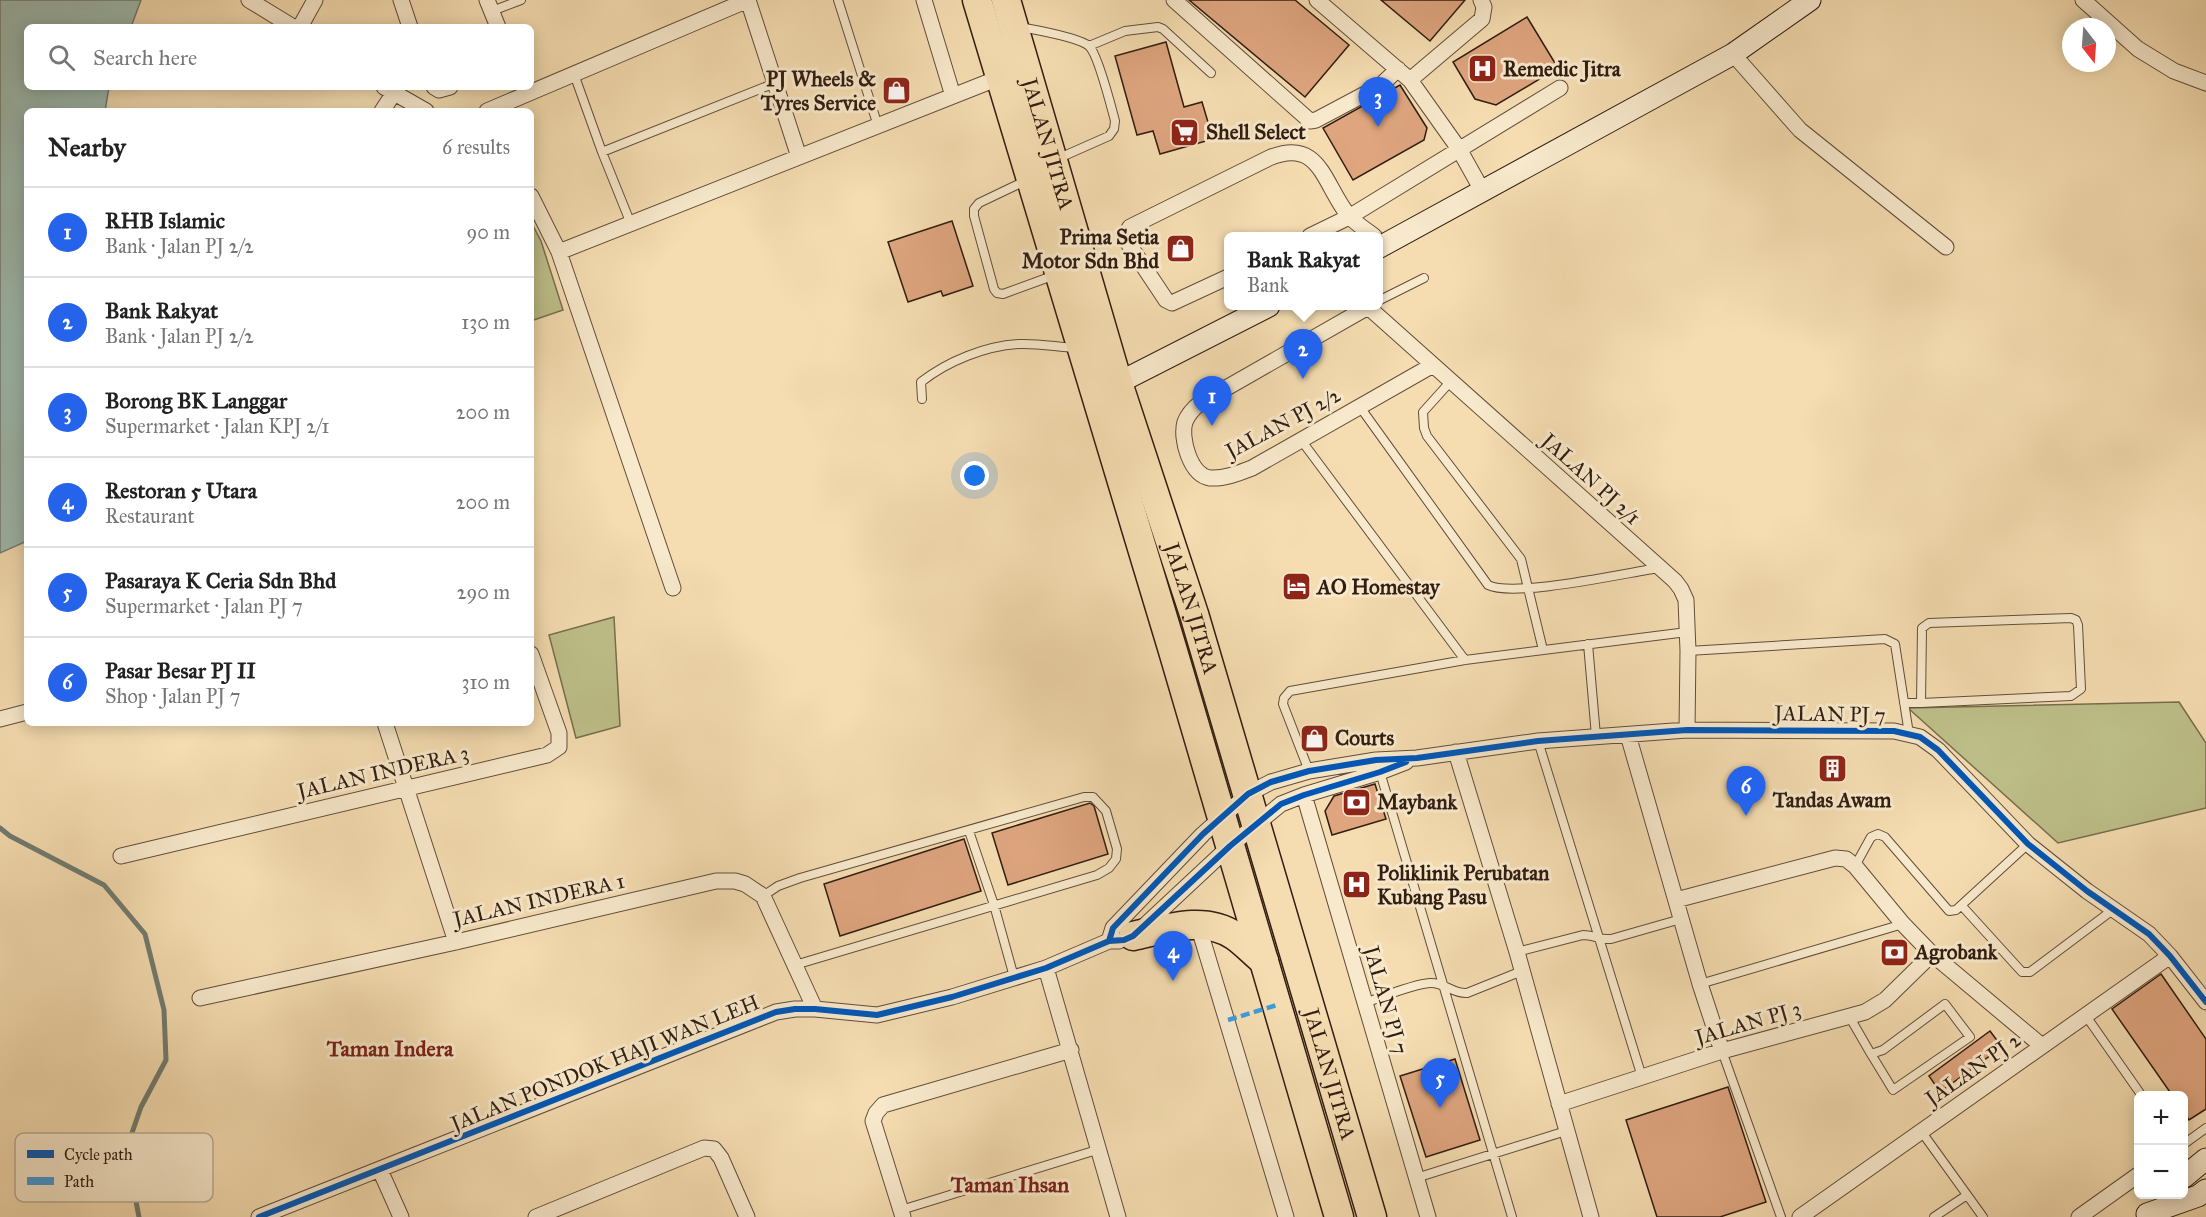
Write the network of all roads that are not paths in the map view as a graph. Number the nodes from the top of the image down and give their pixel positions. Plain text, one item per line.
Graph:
1 (249, 0) edge
2 (315, 0) edge
3 (401, 0) edge
4 (521, 0) edge
5 (838, 0) edge
6 (924, 0) edge
7 (977, 0) edge
8 (1174, 0) edge
9 (1317, 0) edge
10 (1480, 0) edge
11 (1810, 0) edge
12 (2083, 0) edge
13 (489, 6) edge
14 (1010, 13) edge
15 (288, 24) edge
16 (302, 24) edge
17 (409, 24) edge
18 (497, 24) edge
19 (1089, 46) junction
20 (1733, 54) junction
21 (1398, 69) junction
22 (1211, 73) dead end
23 (574, 74) junction
24 (1001, 77) junction
25 (1410, 80) junction
26 (775, 82) junction
27 (2206, 83) edge
28 (534, 87) edge
29 (1560, 88) dead end
30 (392, 90) edge
31 (394, 90) edge
32 (526, 90) edge
33 (953, 96) junction
34 (384, 108) edge
35 (422, 108) edge
36 (493, 108) edge
37 (878, 126) junction
38 (1459, 149) junction
39 (602, 152) junction
40 (799, 157) junction
41 (1053, 160) junction
42 (1032, 178) junction
43 (1483, 192) junction
44 (534, 202) edge
45 (1349, 217) junction
46 (631, 224) junction
47 (1320, 232) edge
48 (1367, 232) edge
49 (1383, 240) edge
50 (1946, 247) dead end
51 (559, 252) junction
52 (1059, 274) junction
53 (1424, 278) dead end
54 (1224, 279) edge
55 (1383, 299) edge
56 (1261, 310) edge
57 (1362, 310) edge
58 (1376, 310) edge
59 (1082, 349) junction
60 (1433, 365) junction
61 (1450, 381) junction
62 (1118, 383) junction
63 (922, 399) dead end
64 (1360, 406) junction
65 (1301, 440) junction
66 (1659, 568) junction
67 (673, 588) dead end
68 (1530, 589) junction
69 (1687, 632) junction
70 (1588, 644) junction
71 (1543, 650) junction
72 (1688, 651) junction
73 (1465, 660) junction
74 (534, 663) edge
75 (1904, 703) junction
76 (1921, 703) junction
77 (24, 713) edge
78 (0, 719) edge
79 (386, 726) edge
80 (1687, 730) junction
81 (1909, 734) junction
82 (1628, 735) junction
83 (1596, 736) junction
84 (1538, 741) junction
85 (1456, 752) junction
86 (1417, 758) junction
87 (1309, 771) junction
88 (1380, 772) junction
89 (406, 788) junction
90 (1248, 794) junction
91 (1304, 795) junction
92 (1221, 817) junction
93 (1257, 823) junction
94 (969, 831) junction
95 (2028, 844) junction
96 (1230, 846) junction
97 (120, 856) dead end
98 (1855, 866) junction
99 (763, 896) junction
100 (1676, 900) junction
101 (994, 905) junction
102 (1962, 906) junction
103 (2114, 909) junction
104 (1681, 919) junction
105 (1903, 924) junction
106 (1198, 925) junction
107 (1598, 938) junction
108 (1121, 939) junction
109 (456, 942) junction
110 (1516, 952) junction
111 (1932, 954) junction
112 (2170, 956) junction
113 (1264, 961) junction
114 (795, 965) junction
115 (1046, 968) junction
116 (1522, 971) junction
117 (1014, 977) junction
118 (1700, 984) junction
119 (1443, 985) junction
120 (200, 998) dead end
121 (2206, 1002) edge
122 (1365, 1003) junction
123 (815, 1009) junction
124 (1849, 1016) junction
125 (2086, 1016) junction
126 (2042, 1046) junction
127 (1071, 1050) junction
128 (1722, 1052) junction
129 (1871, 1054) junction
130 (1642, 1077) junction
131 (2139, 1091) edge
132 (1559, 1104) junction
133 (2206, 1128) edge
134 (1566, 1131) junction
135 (1921, 1131) junction
136 (2188, 1141) edge
137 (1100, 1149) junction
138 (1493, 1155) junction
139 (2206, 1159) edge
140 (380, 1170) junction
141 (2188, 1174) edge
142 (2134, 1178) edge
143 (1416, 1179) junction
144 (2206, 1190) edge
145 (1967, 1195) junction
146 (2161, 1199) edge
147 (571, 1210) edge
148 (902, 1213) edge
149 (2145, 1215) edge
150 (259, 1217) edge
151 (401, 1217) edge
152 (536, 1217) edge
153 (747, 1217) edge
154 (1118, 1217) edge
155 (1286, 1217) edge
156 (1339, 1217) edge
157 (1372, 1217) edge
158 (1428, 1217) edge
159 (1512, 1217) edge
160 (1591, 1217) edge
161 (1781, 1217) edge
162 (1800, 1217) edge
163 (1934, 1217) edge
164 (1983, 1217) edge
165 (2079, 1217) edge

1 - 15 street
2 - 16 street
3 - 17 street
4 - 13 lane
5 - 37 lane
6 - 33 street
7 - 24 highway, JALAN JITRA
8 - 21 street
9 - 21 street
10 - 25 street
11 - 20 main road
12 - 27 street
13 - 18 street
14 - 19 lane
14 - 41 highway, JALAN JITRA
19 - 22 lane
19 - 41 lane
20 - 43 main road
20 - 50 street
21 - 25 street
23 - 26 street
23 - 28 street
23 - 39 lane
24 - 33 street
24 - 42 highway, JALAN JITRA
25 - 38 street
26 - 39 lane
26 - 40 street
29 - 38 street
30 - 34 street
31 - 35 street
32 - 36 street
33 - 37 street
37 - 40 street
38 - 43 street
38 - 45 street
39 - 46 lane
40 - 46 street
41 - 62 highway, JALAN JITRA
42 - 52 highway, JALAN JITRA
42 - 52 lane
43 - 49 main road
44 - 51 street
45 - 47 street
45 - 48 street
45 - 54 street
46 - 51 street
51 - 67 street
52 - 59 highway, JALAN JITRA
53 - 55 lane
56 - 62 main road
57 - 65 street, JALAN PJ 2/2
58 - 60 street, JALAN PJ 2/1
59 - 63 lane
59 - 92 highway, JALAN JITRA
60 - 61 street, JALAN PJ 2/1
60 - 64 street, JALAN PJ 2/2
61 - 66 street, JALAN PJ 2/1
61 - 68 lane
62 - 90 highway, JALAN JITRA
64 - 65 street, JALAN PJ 2/2
64 - 68 lane
65 - 73 lane
66 - 68 lane
66 - 69 street, JALAN PJ 2/1
68 - 71 lane
69 - 70 lane
69 - 72 street, JALAN PJ 2/1
70 - 71 lane
70 - 83 lane
71 - 73 lane
72 - 75 lane
72 - 80 street, JALAN PJ 2/1
73 - 87 lane
74 - 89 street, JALAN INDERA 3
75 - 76 lane
75 - 81 lane
76 - 76 lane
77 - 78 street
79 - 89 street
80 - 81 street, JALAN PJ 7
80 - 82 street, JALAN PJ 7
81 - 95 street, JALAN PJ 7
82 - 83 street, JALAN PJ 7
82 - 100 street
83 - 84 street, JALAN PJ 7
84 - 85 street, JALAN PJ 7
84 - 107 lane
85 - 86 street, JALAN PJ 7
85 - 110 street
86 - 87 street
86 - 88 street, JALAN PONDOK HAJI WAN LEH
87 - 90 street
88 - 91 street, JALAN PONDOK HAJI WAN LEH
88 - 119 lane
89 - 97 street, JALAN INDERA 3
89 - 109 street
90 - 92 street
90 - 93 highway, JALAN JITRA
91 - 93 street, JALAN PONDOK HAJI WAN LEH
91 - 122 street, JALAN PJ 7
92 - 96 highway, JALAN JITRA
92 - 108 street
93 - 96 street, JALAN PONDOK HAJI WAN LEH
93 - 157 highway, JALAN JITRA
94 - 99 lane
94 - 101 lane
94 - 101 lane
95 - 102 lane
95 - 103 street, JALAN PJ 7
96 - 108 street, JALAN PONDOK HAJI WAN LEH
96 - 113 highway, JALAN JITRA
98 - 100 street
98 - 102 lane
98 - 105 street
99 - 109 street, JALAN INDERA 1
99 - 114 street
100 - 104 street
101 - 114 lane
101 - 117 lane
102 - 103 lane
103 - 112 street, JALAN PJ 7
104 - 107 lane
104 - 118 street
105 - 111 street
105 - 118 lane
106 - 108 highway
106 - 113 highway
106 - 155 street
107 - 110 lane
107 - 130 lane
108 - 115 street, JALAN PONDOK HAJI WAN LEH
109 - 120 street, JALAN INDERA 1
110 - 116 street
111 - 124 street, JALAN PJ 3
111 - 126 street
112 - 121 street, JALAN PJ 7
112 - 125 street, JALAN PJ 2
113 - 156 highway, JALAN JITRA
114 - 123 street
115 - 117 street, JALAN PONDOK HAJI WAN LEH
115 - 127 street
116 - 119 lane
116 - 132 street
117 - 123 street, JALAN PONDOK HAJI WAN LEH
118 - 128 street
119 - 122 lane
119 - 138 lane
122 - 143 street, JALAN PJ 7
123 - 140 street, JALAN PONDOK HAJI WAN LEH
124 - 128 street, JALAN PJ 3
124 - 129 lane
125 - 126 street, JALAN PJ 2
125 - 131 lane
126 - 135 street, JALAN PJ 2
127 - 137 street
127 - 148 street
128 - 130 street, JALAN PJ 3
128 - 161 lane
129 - 129 lane
130 - 132 street, JALAN PJ 3
132 - 134 street
133 - 136 lane
134 - 138 lane
134 - 160 street
135 - 145 lane
135 - 162 street, JALAN PJ 2
137 - 148 lane
137 - 154 street
138 - 143 lane
138 - 159 lane
139 - 141 main road
140 - 150 street, JALAN PONDOK HAJI WAN LEH
140 - 151 street
142 - 165 street
143 - 158 street, JALAN PJ 7
144 - 149 main road
145 - 163 lane
145 - 164 lane
146 - 149 main road
147 - 152 street
147 - 153 street

